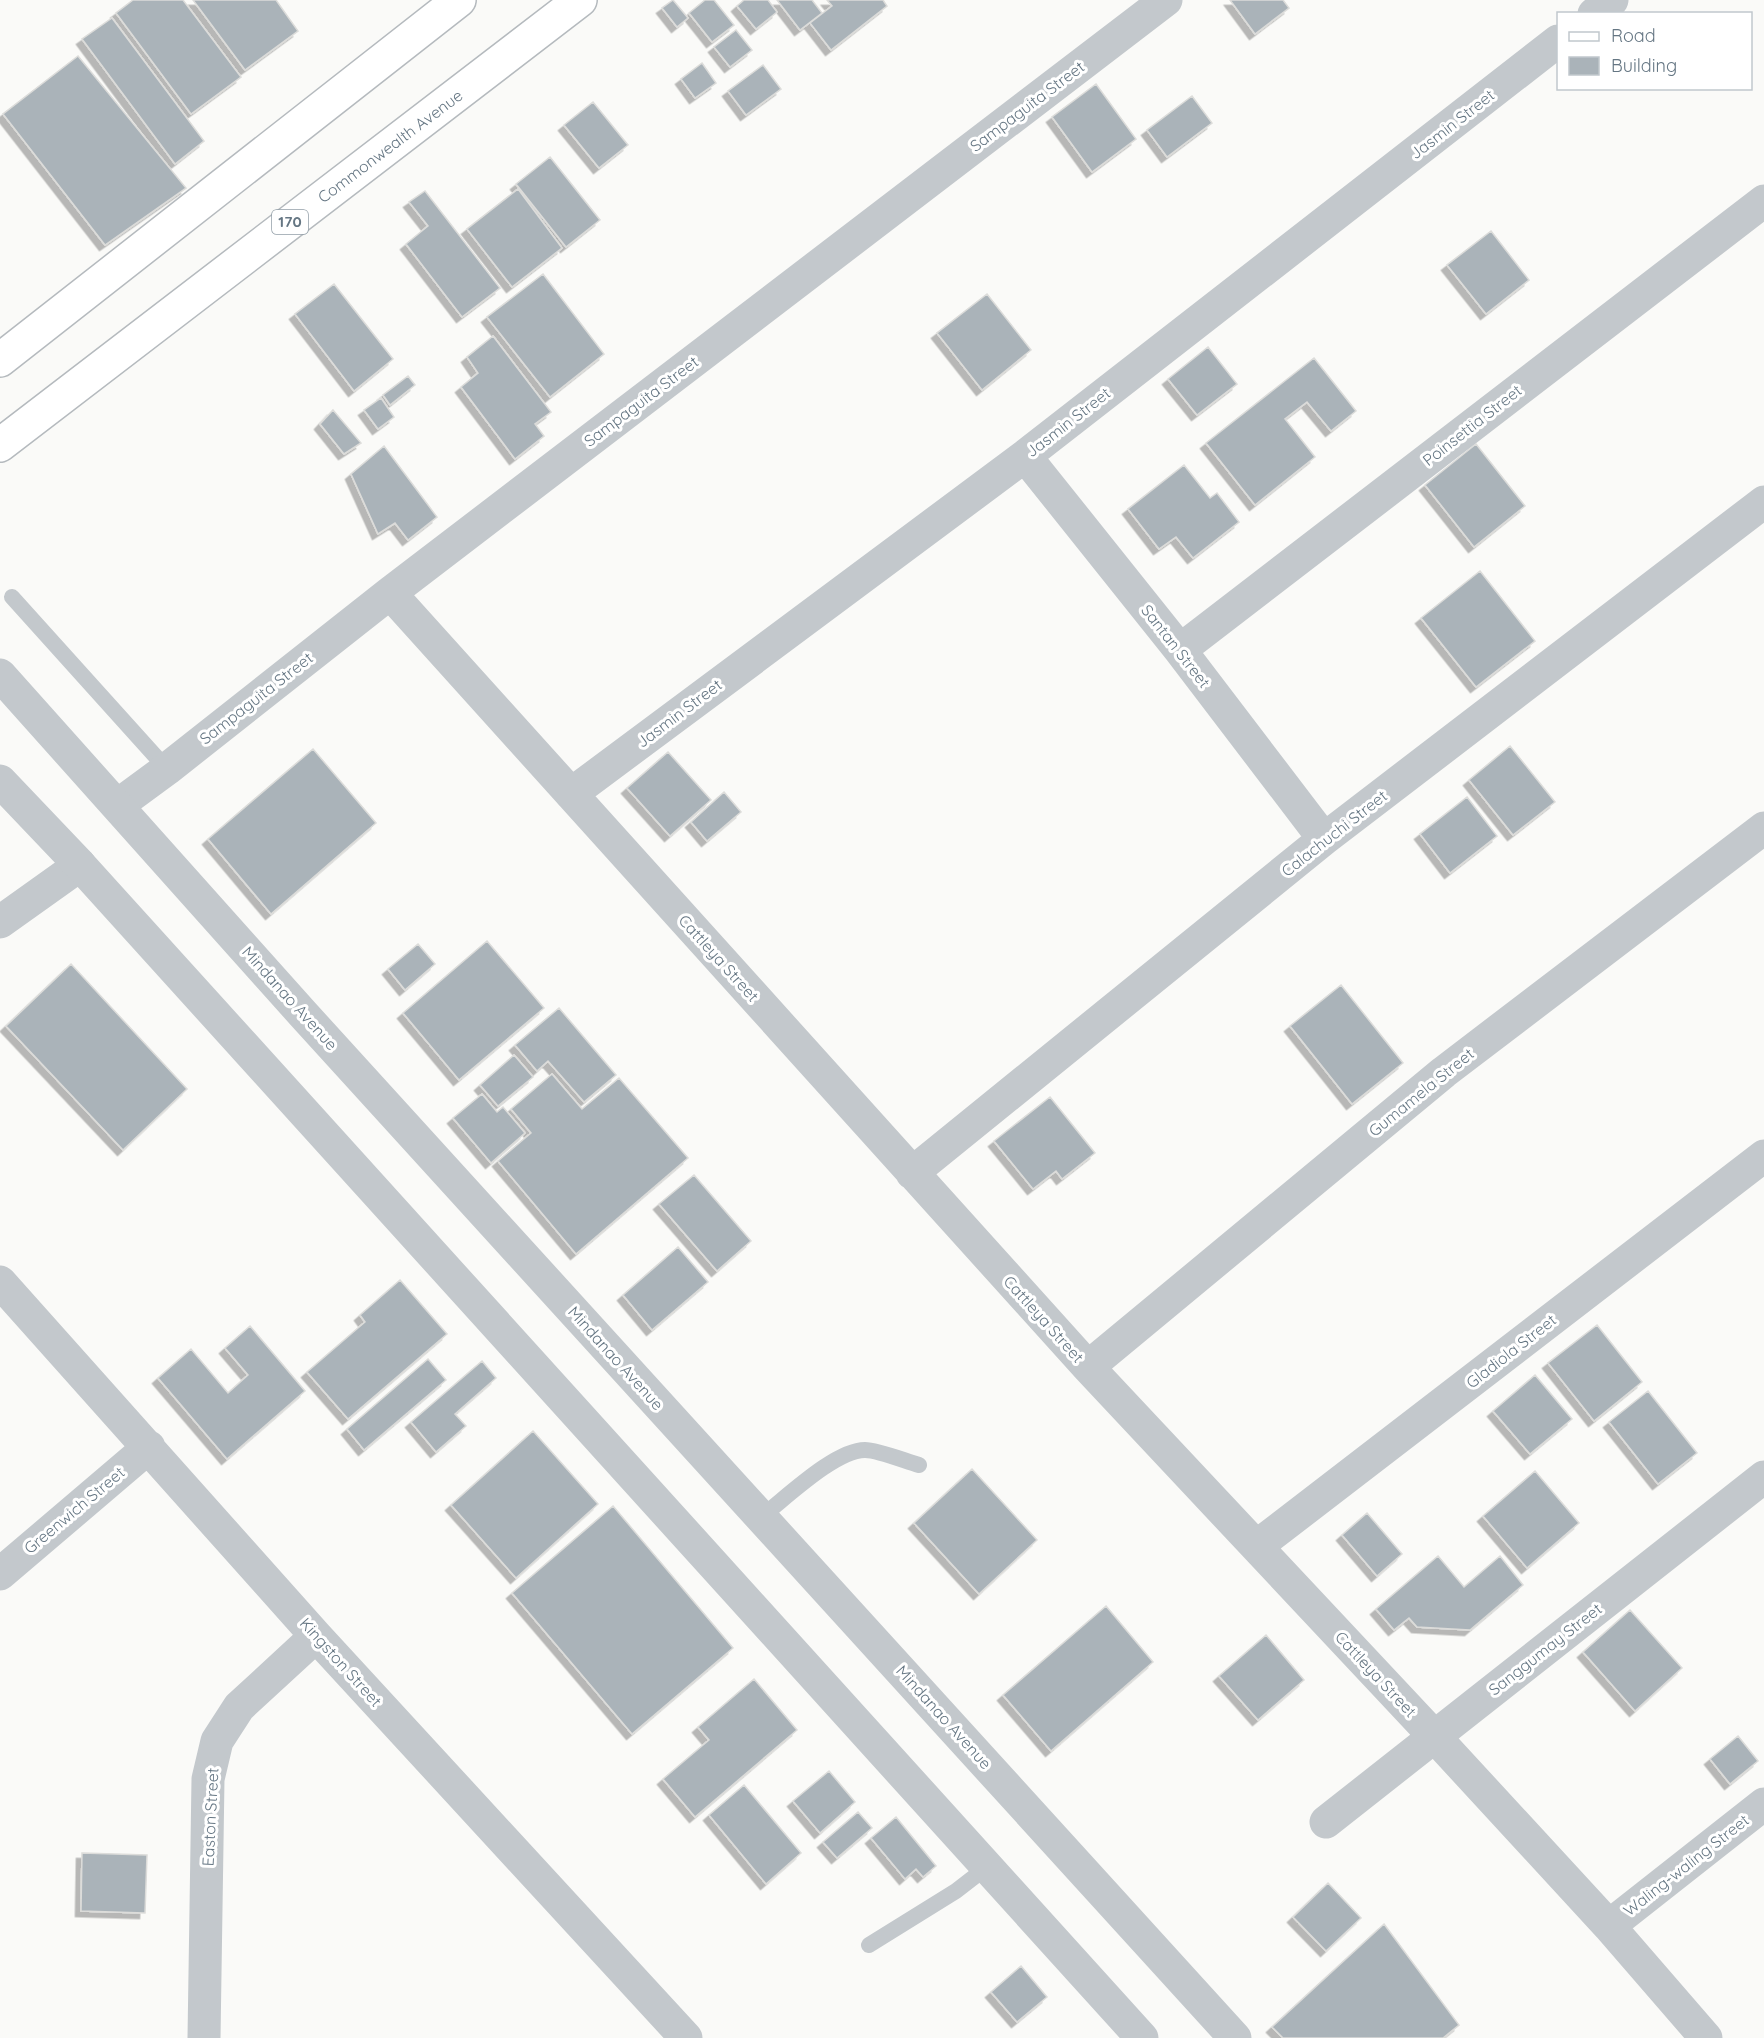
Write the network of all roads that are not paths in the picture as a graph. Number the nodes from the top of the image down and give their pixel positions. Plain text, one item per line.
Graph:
1 (459, 0) edge
2 (580, 0) edge
3 (1166, 0) edge
4 (1611, 0) edge
5 (1596, 12) edge
6 (1557, 42) edge
7 (1764, 201) edge
8 (0, 360) edge
9 (0, 445) edge
10 (1025, 456) junction
11 (1764, 502) edge
12 (390, 593) junction
13 (12, 597) dead end
14 (1180, 650) junction
15 (0, 675) edge
16 (167, 769) junction
17 (571, 794) junction
18 (6, 795) edge
19 (118, 805) junction
20 (1764, 828) edge
21 (1324, 839) junction
22 (80, 865) junction
23 (0, 922) edge
24 (1764, 1156) edge
25 (912, 1173) junction
26 (0, 1282) edge
27 (1088, 1367) junction
28 (149, 1447) junction
29 (919, 1465) dead end
30 (1764, 1477) edge
31 (761, 1517) junction
32 (1257, 1546) junction
33 (0, 1574) edge
34 (316, 1636) junction
35 (1434, 1736) junction
36 (1764, 1804) edge
37 (1326, 1822) dead end
38 (987, 1867) junction
39 (1609, 1926) junction
40 (868, 1945) dead end
41 (204, 2038) edge
42 (686, 2038) edge
43 (1142, 2038) edge
44 (1235, 2038) edge
45 (1706, 2038) edge

1 - 8 main road
2 - 9 main road, Commonwealth Avenue / 170
3 - 12 street, Sampaguita Street
4 - 5 street
6 - 10 street, Jasmin Street
7 - 14 street, Poinsettia Street
10 - 14 street, Santan Street
10 - 17 street, Jasmin Street
11 - 21 street, Calachuchi Street
12 - 16 street, Sampaguita Street
12 - 17 street, Cattleya Street
13 - 16 lane
14 - 21 street, Santan Street
15 - 19 street, Mindanao Avenue
16 - 19 street, Sampaguita Street
17 - 25 street, Cattleya Street
18 - 22 street
19 - 31 street, Mindanao Avenue
20 - 27 street, Gumamela Street
21 - 25 street, Calachuchi Street
22 - 23 street
22 - 38 street
24 - 32 street, Gladiola Street
25 - 27 street, Cattleya Street
26 - 28 street, Kingston Street
27 - 32 street, Cattleya Street
28 - 33 street, Greenwich Street
28 - 34 street, Kingston Street
29 - 31 lane
30 - 35 street, Sanggumay Street
31 - 44 street, Mindanao Avenue
32 - 35 street, Cattleya Street
34 - 41 street, Easton Street
34 - 42 street, Kingston Street
35 - 37 street, Sanggumay Street
35 - 39 street, Cattleya Street
36 - 39 street, Waling-waling Street
38 - 40 lane
38 - 43 street
39 - 45 street, Cattleya Street

